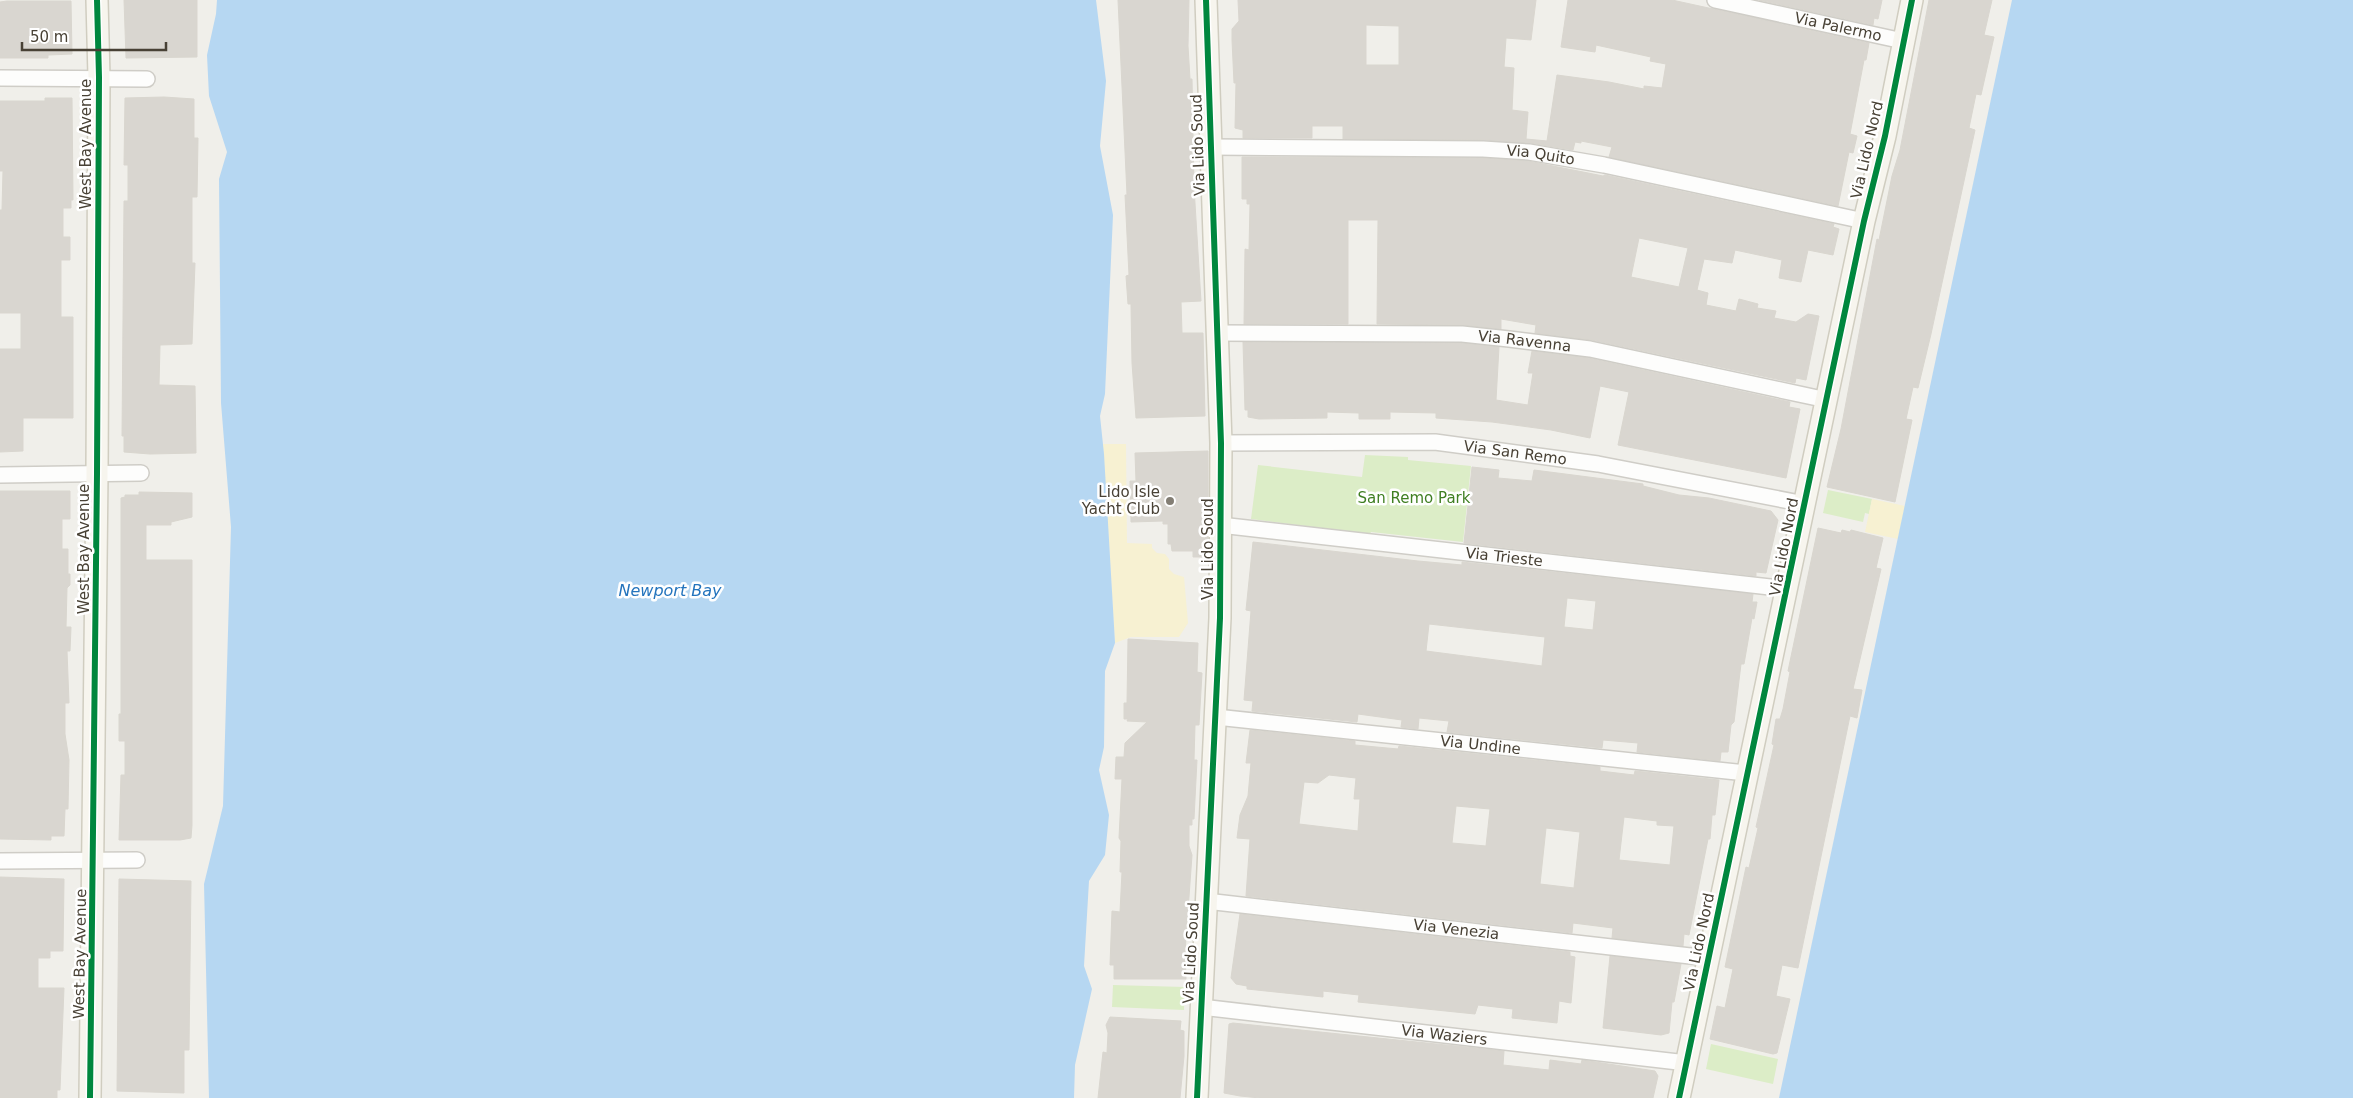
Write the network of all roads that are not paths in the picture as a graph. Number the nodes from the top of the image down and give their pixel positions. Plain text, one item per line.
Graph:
1 (97, 0) edge
2 (1206, 0) edge
3 (1715, 0) edge
4 (1912, 0) edge
5 (1903, 41) junction
6 (99, 77) junction
7 (0, 78) edge
8 (147, 79) dead end
9 (1212, 147) junction
10 (1864, 220) junction
11 (1216, 333) junction
12 (1827, 400) junction
13 (1221, 443) junction
14 (141, 473) dead end
15 (97, 474) junction
16 (0, 475) edge
17 (1805, 504) junction
18 (1220, 525) junction
19 (1788, 590) junction
20 (1216, 717) junction
21 (1746, 773) junction
22 (94, 860) junction
23 (137, 860) dead end
24 (0, 861) edge
25 (1206, 901) junction
26 (1708, 958) junction
27 (1201, 1007) junction
28 (1687, 1063) junction
29 (90, 1098) edge
30 (1197, 1098) edge
31 (1679, 1098) edge

1 - 6 street, West Bay Avenue
2 - 9 street, Via Lido Soud
3 - 5 street, Via Palermo
4 - 5 street, Via Lido Nord
5 - 10 street, Via Lido Nord
6 - 7 street
6 - 8 street
6 - 15 street, West Bay Avenue
9 - 10 street, Via Quito
9 - 11 street, Via Lido Soud
10 - 12 street, Via Lido Nord
11 - 12 street, Via Ravenna
11 - 13 street, Via Lido Soud
12 - 17 street, Via Lido Nord
13 - 17 street, Via San Remo
13 - 18 street, Via Lido Soud
14 - 15 street
15 - 16 street
15 - 22 street, West Bay Avenue
17 - 19 street, Via Lido Nord
18 - 19 street, Via Trieste
18 - 20 street, Via Lido Soud
19 - 21 street, Via Lido Nord
20 - 21 street, Via Undine
20 - 25 street, Via Lido Soud
21 - 26 street, Via Lido Nord
22 - 23 street
22 - 24 street
22 - 29 street, West Bay Avenue
25 - 26 street, Via Venezia
25 - 27 street, Via Lido Soud
26 - 28 street, Via Lido Nord
27 - 28 street, Via Waziers
27 - 30 street, Via Lido Soud
28 - 31 street, Via Lido Nord

